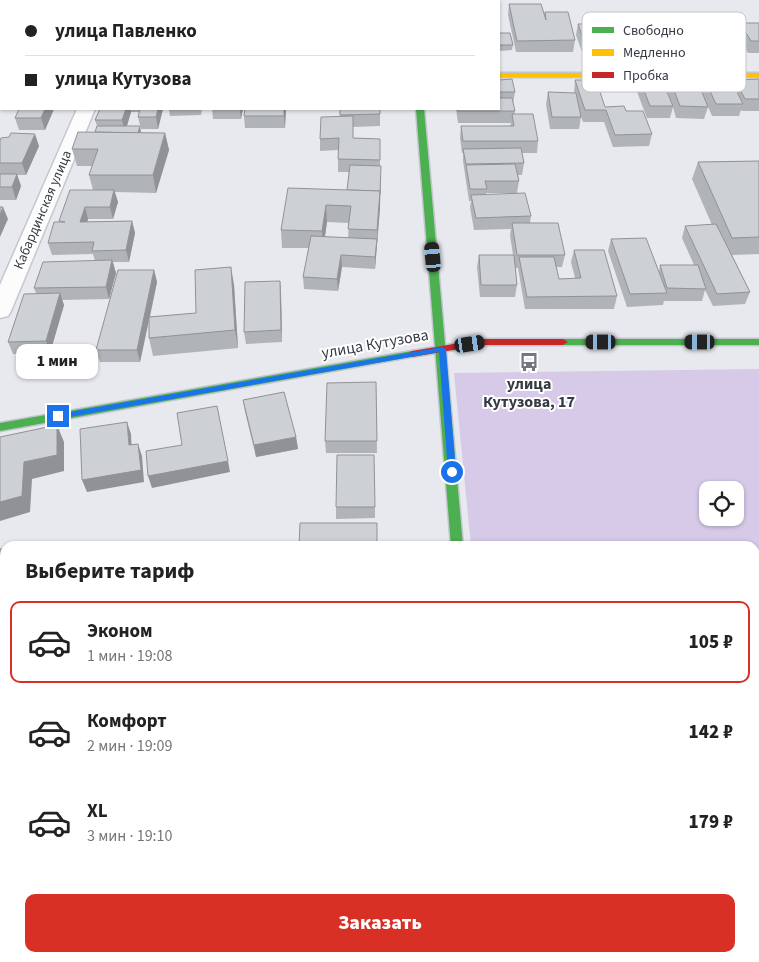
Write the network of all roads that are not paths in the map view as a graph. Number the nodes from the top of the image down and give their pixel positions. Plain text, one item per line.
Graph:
1 (500, 75) edge
2 (582, 75) edge
3 (746, 75) edge
4 (759, 75) edge
5 (86, 110) edge
6 (420, 110) edge
7 (0, 312) edge
8 (759, 342) edge
9 (442, 349) junction
10 (0, 427) edge
11 (458, 541) edge

1 - 2 street
3 - 4 street
5 - 7 street, Кабардинская улица
6 - 9 street
8 - 9 street, улица Кутузова
9 - 10 street, улица Кутузова
9 - 11 street

